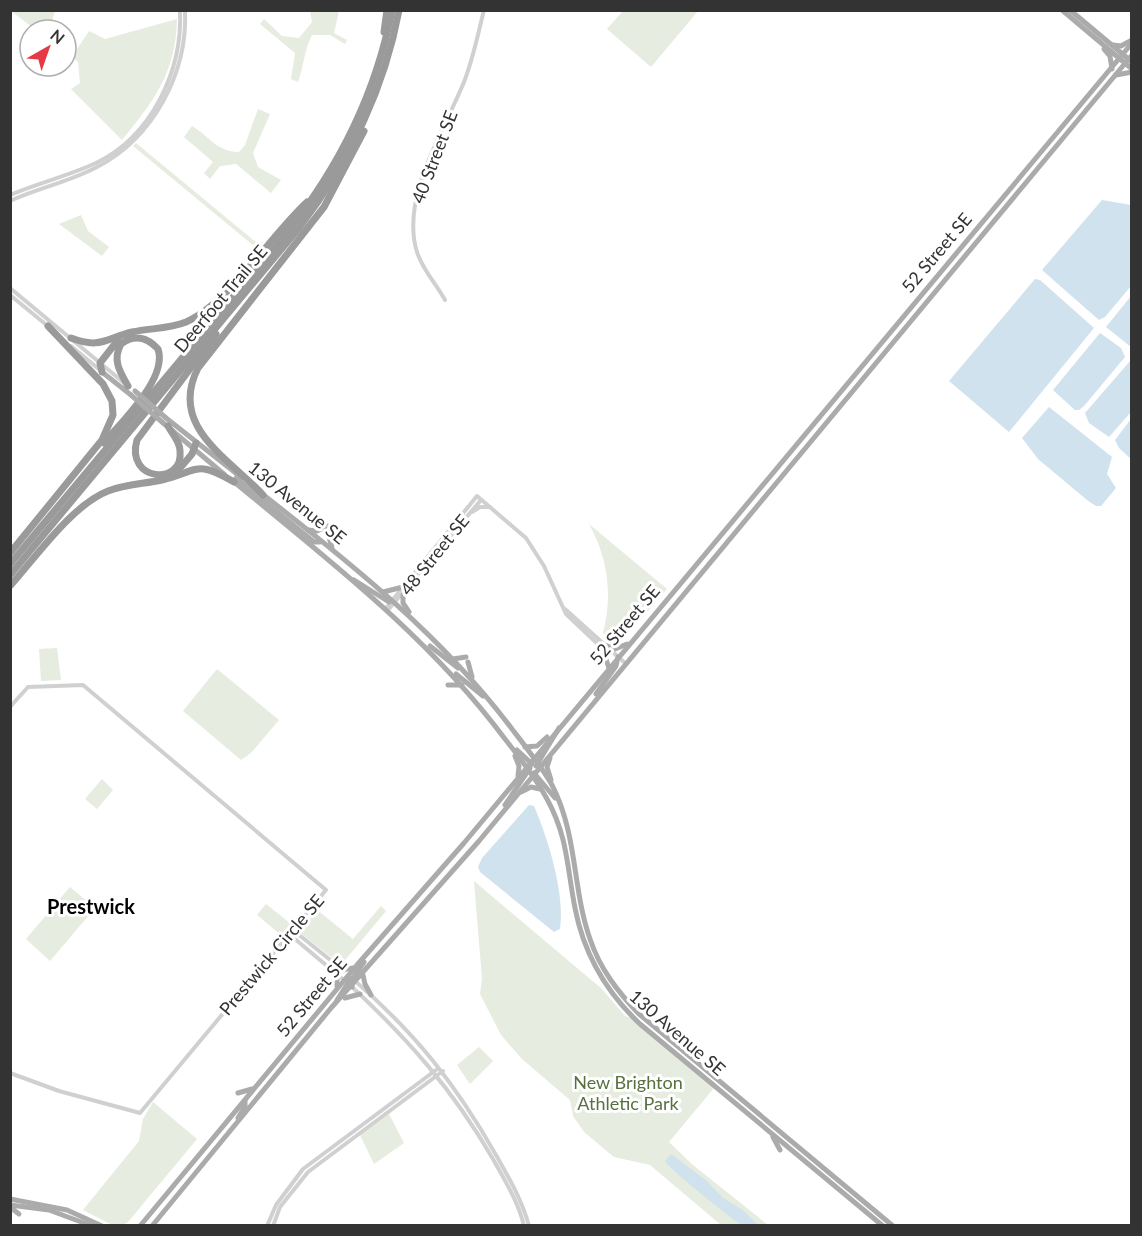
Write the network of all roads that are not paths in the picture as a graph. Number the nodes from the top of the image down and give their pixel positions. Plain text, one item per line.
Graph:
1 (180, 10) edge
2 (185, 10) edge
3 (387, 10) edge
4 (392, 10) edge
5 (400, 10) edge
6 (484, 10) edge
7 (1062, 10) edge
8 (1070, 10) edge
9 (1089, 33) junction
10 (1131, 42) edge
11 (384, 44) junction
12 (1111, 45) junction
13 (1126, 59) edge
14 (1112, 69) junction
15 (1131, 70) edge
16 (1114, 76) junction
17 (376, 92) junction
18 (317, 192) junction
19 (10, 195) edge
20 (10, 201) edge
21 (10, 288) edge
22 (10, 295) edge
23 (445, 300) dead end
24 (235, 305) junction
25 (48, 326) junction
26 (124, 335) junction
27 (71, 338) junction
28 (100, 363) junction
29 (102, 372) junction
30 (131, 391) junction
31 (165, 422) junction
32 (196, 446) junction
33 (205, 457) junction
34 (84, 476) junction
35 (165, 479) junction
36 (234, 482) junction
37 (263, 495) junction
38 (479, 498) junction
39 (490, 507) junction
40 (469, 514) junction
41 (328, 525) dead end
42 (305, 529) junction
43 (328, 533) dead end
44 (320, 542) junction
45 (334, 552) junction
46 (10, 553) edge
47 (10, 564) edge
48 (10, 575) edge
49 (352, 580) junction
50 (10, 586) edge
51 (403, 587) junction
52 (383, 592) junction
53 (403, 595) junction
54 (392, 602) junction
55 (387, 609) junction
56 (410, 617) junction
57 (419, 639) junction
58 (631, 642) junction
59 (604, 647) junction
60 (618, 657) junction
61 (453, 659) junction
62 (625, 663) junction
63 (462, 668) junction
64 (609, 668) junction
65 (452, 673) junction
66 (474, 681) junction
67 (448, 685) dead end
68 (462, 685) junction
69 (489, 700) junction
70 (594, 702) junction
71 (10, 707) edge
72 (557, 729) junction
73 (507, 741) junction
74 (558, 744) junction
75 (525, 747) junction
76 (532, 767) junction
77 (518, 776) junction
78 (544, 792) junction
79 (517, 795) junction
80 (496, 819) junction
81 (568, 826) junction
82 (293, 930) junction
83 (289, 934) junction
84 (369, 952) junction
85 (357, 965) junction
86 (339, 972) junction
87 (364, 974) junction
88 (350, 981) junction
89 (337, 989) junction
90 (360, 993) junction
91 (620, 994) junction
92 (371, 995) junction
93 (339, 1002) junction
94 (332, 1008) junction
95 (623, 1008) junction
96 (666, 1036) junction
97 (442, 1069) junction
98 (10, 1073) edge
99 (436, 1073) junction
100 (256, 1086) junction
101 (238, 1093) dead end
102 (245, 1099) junction
103 (252, 1106) junction
104 (778, 1130) junction
105 (769, 1131) junction
106 (229, 1132) junction
107 (785, 1145) junction
108 (780, 1150) dead end
109 (832, 1175) junction
110 (10, 1199) edge
111 (10, 1206) edge
112 (867, 1212) junction
113 (20, 1214) dead end
114 (92, 1226) edge
115 (102, 1226) edge
116 (141, 1226) edge
117 (152, 1226) edge
118 (267, 1226) edge
119 (273, 1226) edge
120 (527, 1226) edge
121 (877, 1226) edge
122 (883, 1226) edge
123 (893, 1226) edge

1 - 19 street
2 - 20 street
3 - 11 highway
4 - 11 highway, Deerfoot Trail SE
5 - 17 highway, Deerfoot Trail SE
6 - 23 street, 40 Street SE
7 - 9 main road
8 - 12 main road
9 - 13 main road
9 - 14 main road
10 - 12 main road
10 - 13 main road, 52 Street SE
11 - 18 highway, Deerfoot Trail SE
12 - 13 main road
13 - 14 main road, 52 Street SE
13 - 15 main road
13 - 16 main road, 52 Street SE
14 - 58 main road, 52 Street SE
15 - 16 main road
16 - 62 main road, 52 Street SE
17 - 24 highway, Deerfoot Trail SE
17 - 37 highway
18 - 26 highway
18 - 34 highway, Deerfoot Trail SE
21 - 27 street, 130 Avenue SE
22 - 25 street, 130 Avenue SE
24 - 31 highway
24 - 48 highway, Deerfoot Trail SE
25 - 29 street, 130 Avenue SE
25 - 46 highway
26 - 27 highway
26 - 28 highway
27 - 28 street, 130 Avenue SE
28 - 29 highway
28 - 30 street, 130 Avenue SE
29 - 30 main road, 130 Avenue SE
30 - 31 main road, 130 Avenue SE, bridge
30 - 34 highway
31 - 32 main road, 130 Avenue SE
32 - 33 main road, 130 Avenue SE
32 - 35 highway
32 - 37 main road, 130 Avenue SE
33 - 36 main road, 130 Avenue SE
33 - 44 main road
34 - 47 highway, Deerfoot Trail SE
35 - 36 highway
35 - 50 highway
36 - 49 main road, 130 Avenue SE
37 - 42 main road, 130 Avenue SE
38 - 39 street
38 - 40 street, 48 Street SE
38 - 51 street, 48 Street SE
39 - 40 street
39 - 59 street
40 - 53 street, 48 Street SE
41 - 42 main road
42 - 44 main road, 130 Avenue SE
43 - 45 main road
44 - 45 main road, 130 Avenue SE
45 - 52 main road, 130 Avenue SE
49 - 54 main road
49 - 55 main road, 130 Avenue SE
51 - 52 main road
51 - 54 street, 48 Street SE
52 - 54 main road, 130 Avenue SE
53 - 54 street, 48 Street SE
53 - 56 main road
54 - 55 street, 48 Street SE
54 - 56 main road, 130 Avenue SE
55 - 57 main road, 130 Avenue SE
56 - 61 main road, 130 Avenue SE
57 - 63 main road
57 - 65 main road, 130 Avenue SE
58 - 59 main road
58 - 60 main road, 52 Street SE
59 - 60 street
59 - 64 main road
60 - 62 street
60 - 64 main road, 52 Street SE
60 - 70 main road
61 - 63 main road, 130 Avenue SE
61 - 66 main road
62 - 70 main road, 52 Street SE
63 - 66 main road, 130 Avenue SE
64 - 72 main road, 52 Street SE
65 - 68 main road, 130 Avenue SE
65 - 69 main road
66 - 69 main road, 130 Avenue SE
67 - 68 main road
68 - 73 main road, 130 Avenue SE
69 - 75 main road, 130 Avenue SE
70 - 74 main road, 52 Street SE
71 - 82 street, Prestwick Circle SE
72 - 75 main road
72 - 76 main road
73 - 76 main road, 130 Avenue SE
73 - 77 main road
74 - 76 main road, 52 Street SE
74 - 81 main road
75 - 76 main road, 130 Avenue SE
76 - 77 main road, 52 Street SE
76 - 78 main road, 130 Avenue SE
76 - 79 main road, 52 Street SE
76 - 80 main road
76 - 81 main road, 130 Avenue SE
77 - 84 main road, 52 Street SE
78 - 79 main road
78 - 95 main road, 130 Avenue SE
79 - 80 main road, 52 Street SE
80 - 87 main road, 52 Street SE
81 - 91 main road, 130 Avenue SE
82 - 83 street, Prestwick Circle SE
82 - 86 street
83 - 86 street
83 - 98 street, Prestwick Circle SE
84 - 85 main road, 52 Street SE
84 - 88 main road
85 - 86 main road
85 - 88 main road, 52 Street SE
86 - 88 street
86 - 89 main road
87 - 88 main road, 52 Street SE
87 - 92 main road
88 - 89 main road, 52 Street SE
88 - 90 street
88 - 92 street
88 - 93 main road, 52 Street SE
88 - 94 main road
89 - 100 main road, 52 Street SE
90 - 93 main road
90 - 99 street
91 - 95 main road
91 - 96 main road, 130 Avenue SE
92 - 97 street
93 - 94 main road, 52 Street SE
94 - 103 main road, 52 Street SE
95 - 96 main road
95 - 105 main road, 130 Avenue SE
96 - 104 main road, 130 Avenue SE
97 - 99 street
97 - 120 street
99 - 118 street
99 - 119 street
99 - 120 street
100 - 101 main road
100 - 102 main road, 52 Street SE
102 - 103 main road
102 - 106 main road
102 - 116 main road, 52 Street SE
103 - 106 main road, 52 Street SE
104 - 107 main road
104 - 109 main road, 130 Avenue SE
105 - 107 main road, 130 Avenue SE
105 - 108 main road
106 - 117 main road, 52 Street SE
107 - 109 main road
107 - 112 main road, 130 Avenue SE
109 - 123 main road, 130 Avenue SE
110 - 115 main road
111 - 113 main road
111 - 114 main road
112 - 121 main road
112 - 122 main road, 130 Avenue SE

